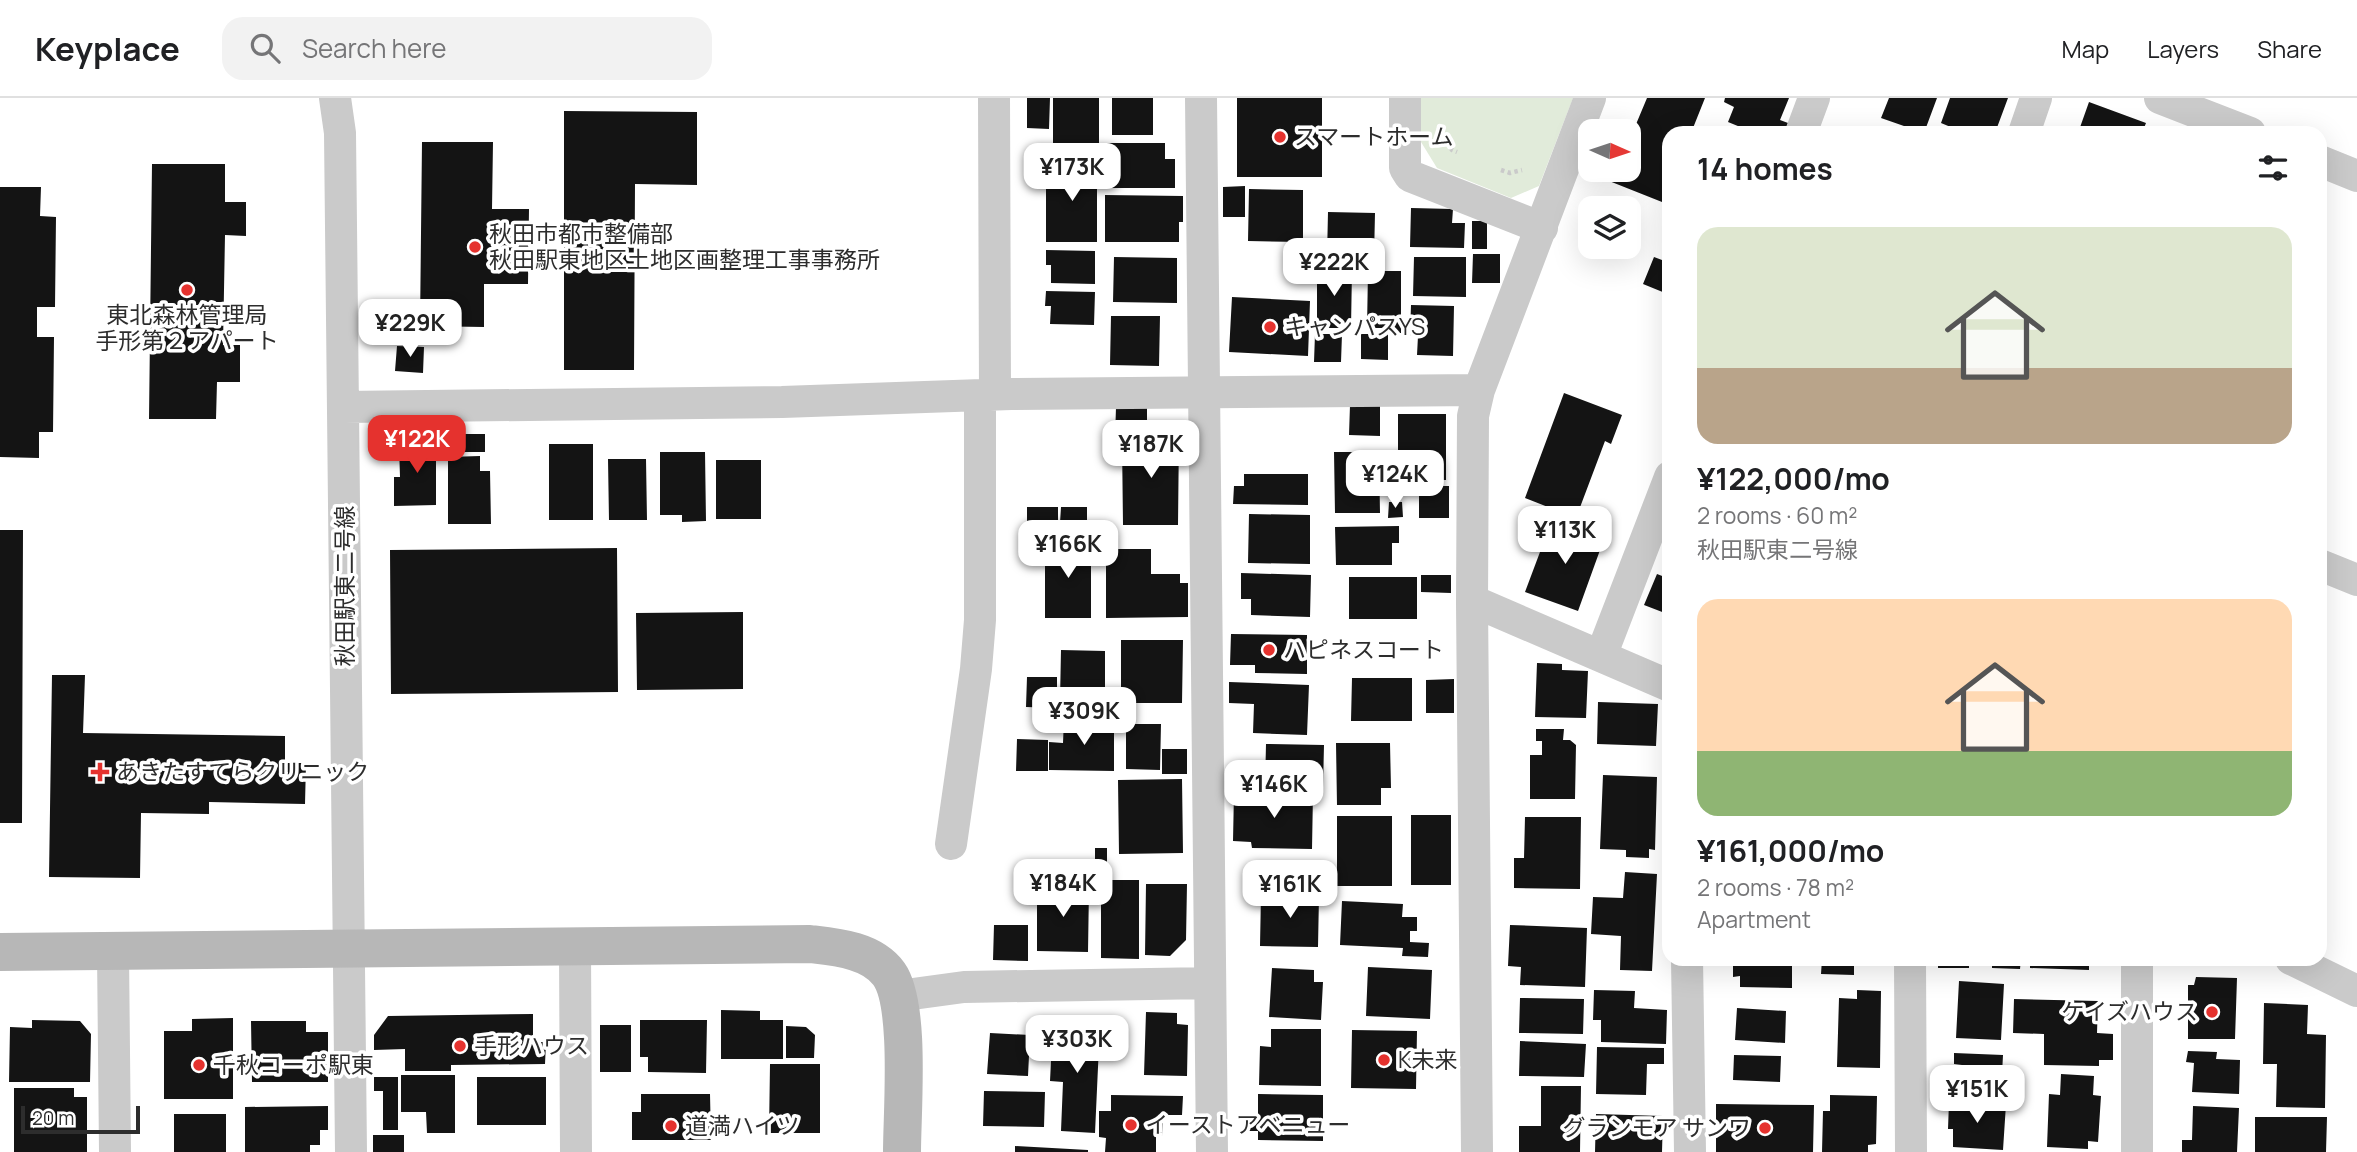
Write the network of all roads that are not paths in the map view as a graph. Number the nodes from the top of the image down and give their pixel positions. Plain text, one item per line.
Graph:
1 (335, 98) edge
2 (994, 98) edge
3 (1201, 98) edge
4 (1405, 98) edge
5 (1590, 98) edge
6 (1814, 98) edge
7 (2036, 98) edge
8 (2160, 98) edge
9 (1804, 126) edge
10 (2026, 126) edge
11 (2231, 126) edge
12 (2327, 164) edge
13 (2357, 176) edge
14 (1542, 228) junction
15 (1479, 390) junction
16 (1203, 393) junction
17 (988, 394) junction
18 (344, 407) junction
19 (1662, 498) edge
20 (2327, 568) edge
21 (2357, 580) edge
22 (1472, 603) junction
23 (1601, 656) junction
24 (1662, 683) edge
25 (951, 844) dead end
26 (348, 948) junction
27 (575, 948) junction
28 (0, 952) edge
29 (113, 952) junction
30 (1687, 966) edge
31 (1910, 966) edge
32 (2137, 966) edge
33 (2309, 966) edge
34 (1210, 983) junction
35 (2357, 991) edge
36 (898, 996) junction
37 (116, 1152) edge
38 (351, 1152) edge
39 (576, 1152) edge
40 (902, 1152) edge
41 (1212, 1152) edge
42 (1477, 1152) edge
43 (1690, 1152) edge
44 (1911, 1152) edge
45 (2137, 1152) edge

1 - 18 street, 秋田駅東二号線
2 - 17 street
3 - 16 street
4 - 14 street
5 - 14 street
6 - 9 street
7 - 10 street
8 - 11 street
12 - 13 street
14 - 15 street
15 - 16 street
15 - 22 street
16 - 17 street
16 - 34 street
17 - 18 street
17 - 25 street
18 - 26 street, 秋田駅東二号線
19 - 23 street
20 - 21 street
22 - 23 street
22 - 42 street
23 - 24 street
26 - 27 street
26 - 29 street
26 - 38 street, 秋田駅東二号線
27 - 36 street
27 - 39 street
28 - 29 street
29 - 37 street
30 - 43 street
31 - 44 street
32 - 45 street
33 - 35 street
34 - 36 street
34 - 41 street
36 - 40 street

